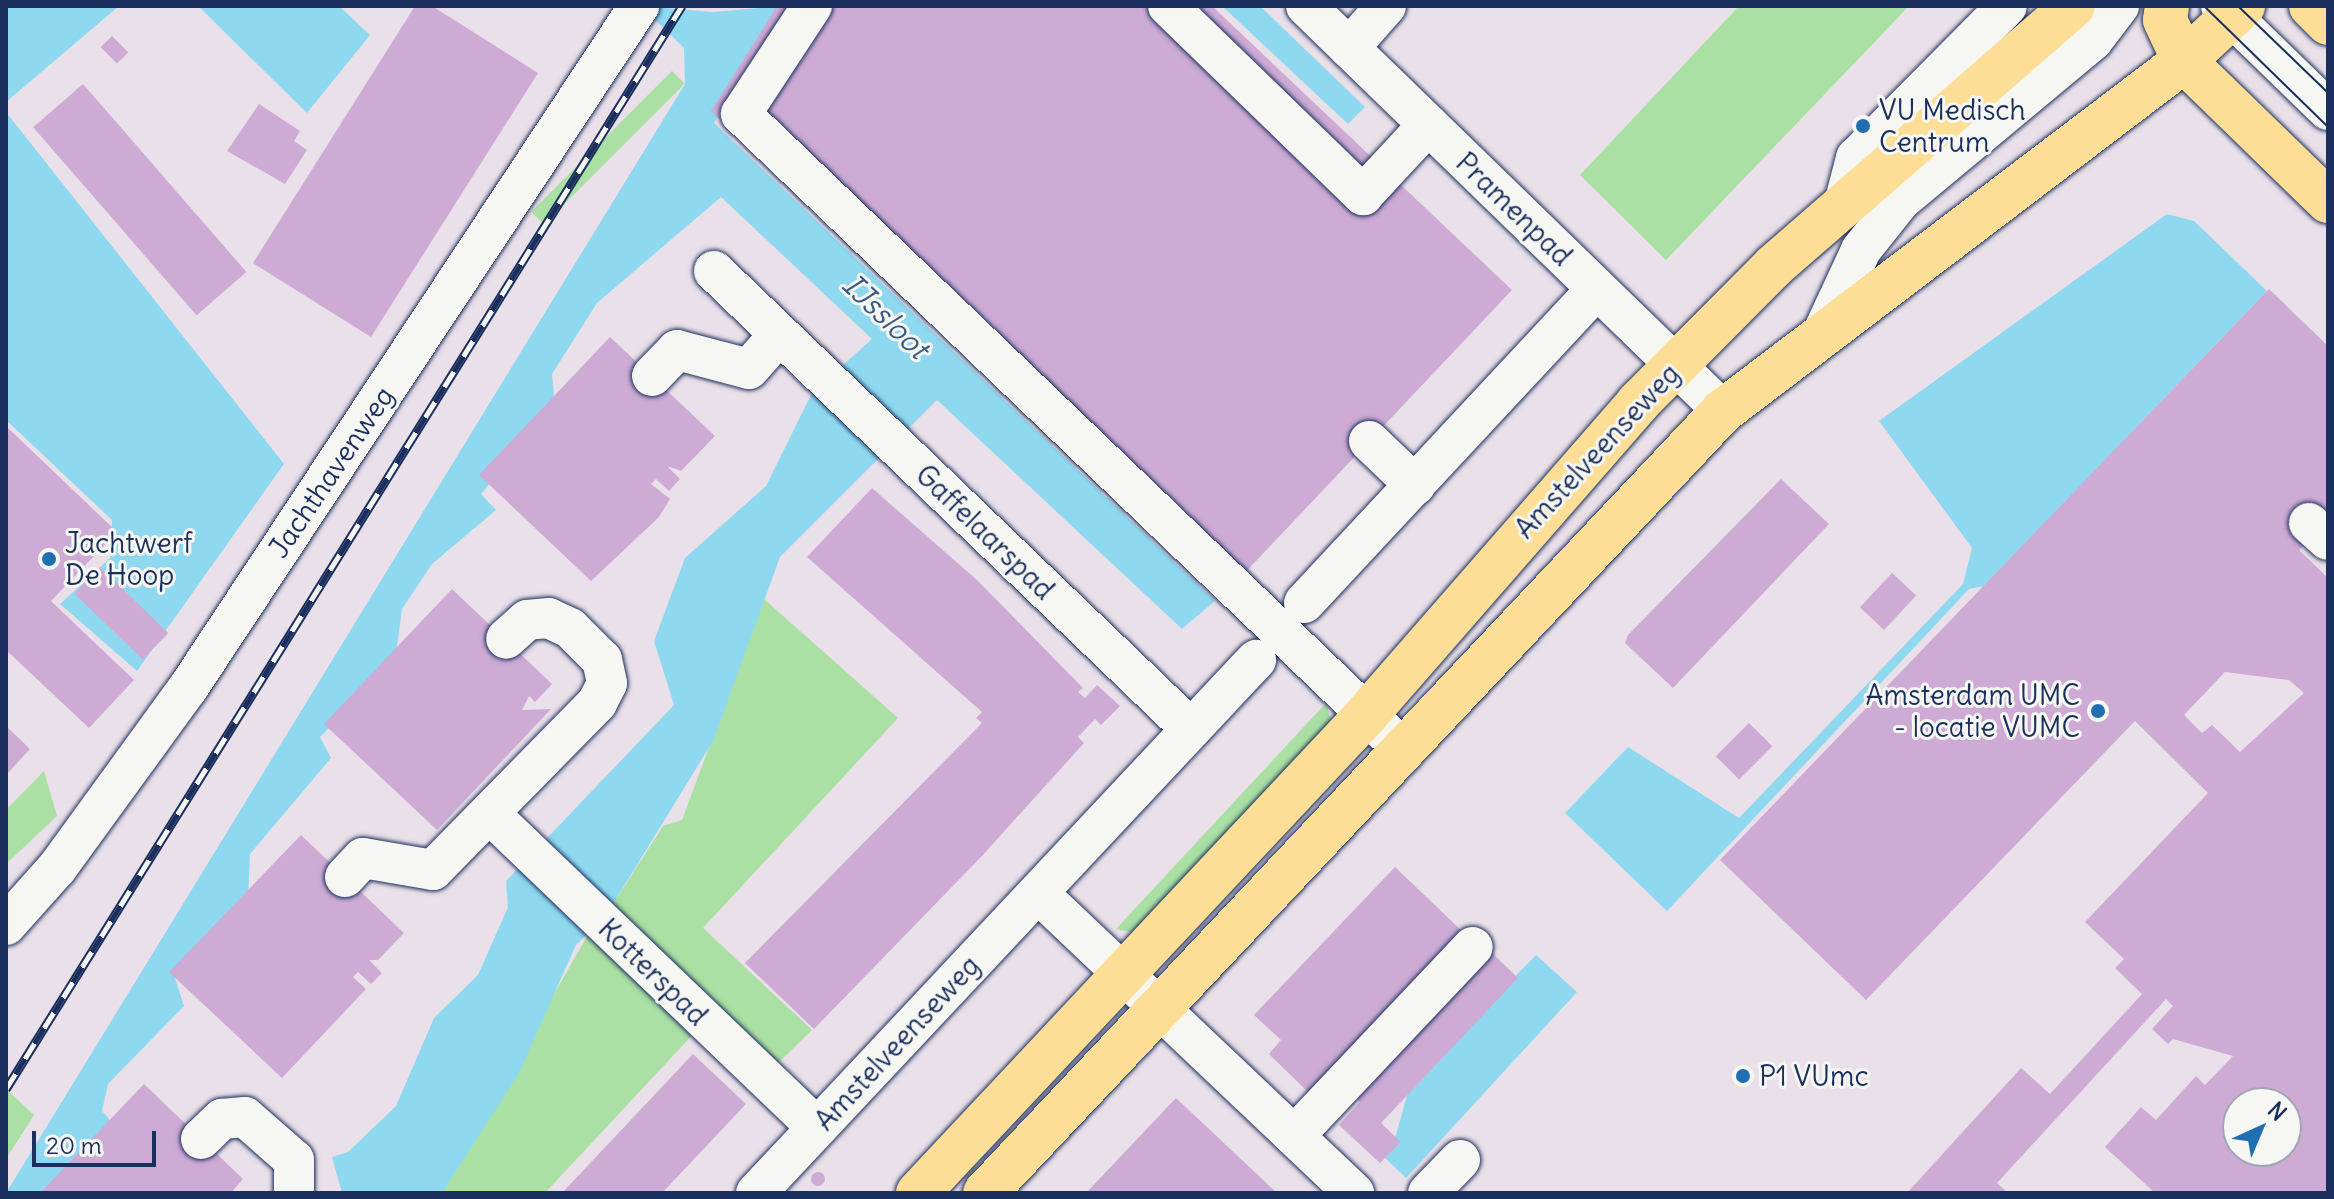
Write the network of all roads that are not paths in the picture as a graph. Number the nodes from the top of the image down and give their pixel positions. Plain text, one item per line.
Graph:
1 (639, 6) edge
2 (812, 6) edge
3 (1168, 6) edge
4 (1306, 6) edge
5 (1386, 6) edge
6 (2007, 6) edge
7 (2073, 6) edge
8 (2119, 6) edge
9 (2167, 6) edge
10 (2311, 6) edge
11 (2230, 8) edge
12 (2328, 23) edge
13 (1349, 48) junction
14 (2184, 61) junction
15 (2328, 110) edge
16 (1428, 125) junction
17 (2328, 201) edge
18 (1844, 204) junction
19 (714, 271) dead end
20 (1596, 290) junction
21 (1823, 332) junction
22 (778, 336) junction
23 (1675, 366) junction
24 (652, 376) dead end
25 (1723, 411) junction
26 (1369, 441) dead end
27 (1415, 485) junction
28 (1304, 603) dead end
29 (506, 639) dead end
30 (1256, 660) dead end
31 (1367, 714) junction
32 (1191, 729) junction
33 (1403, 749) junction
34 (490, 814) junction
35 (345, 877) dead end
36 (1038, 893) junction
37 (6, 925) edge
38 (1473, 947) dead end
39 (1125, 977) junction
40 (1155, 1008) junction
41 (817, 1128) junction
42 (1294, 1136) junction
43 (201, 1139) dead end
44 (1460, 1160) dead end
45 (294, 1193) edge
46 (756, 1193) edge
47 (918, 1193) edge
48 (985, 1193) edge
49 (1354, 1193) edge
50 (1428, 1193) edge

1 - 37 street, Jachthavenweg
2 - 31 street
3 - 16 street
4 - 13 street, Pramenpad
5 - 13 street
6 - 18 street
7 - 18 main road, Amstelveenseweg
8 - 21 street
9 - 14 main road
10 - 12 main road
11 - 14 main road
11 - 15 street
13 - 16 street, Pramenpad
14 - 17 main road
14 - 21 main road
16 - 20 street, Pramenpad
18 - 23 main road, Amstelveenseweg
19 - 22 street, Gaffelaarspad
20 - 23 street, Pramenpad
20 - 27 street
21 - 25 main road
22 - 24 street
22 - 32 street, Gaffelaarspad
23 - 25 street, Pramenpad
23 - 31 main road, Amstelveenseweg
25 - 33 main road
26 - 27 street
27 - 28 street
29 - 34 street
30 - 32 street, Amstelveenseweg
31 - 33 street
31 - 39 main road, Amstelveenseweg
32 - 36 street, Amstelveenseweg
33 - 40 main road
34 - 35 street
34 - 41 street, Kotterspad
36 - 39 street
36 - 41 street, Amstelveenseweg
38 - 42 street
39 - 40 street
39 - 47 main road, Amstelveenseweg
40 - 42 street
40 - 48 main road
41 - 46 street, Amstelveenseweg
42 - 49 street
43 - 45 street
44 - 50 street

